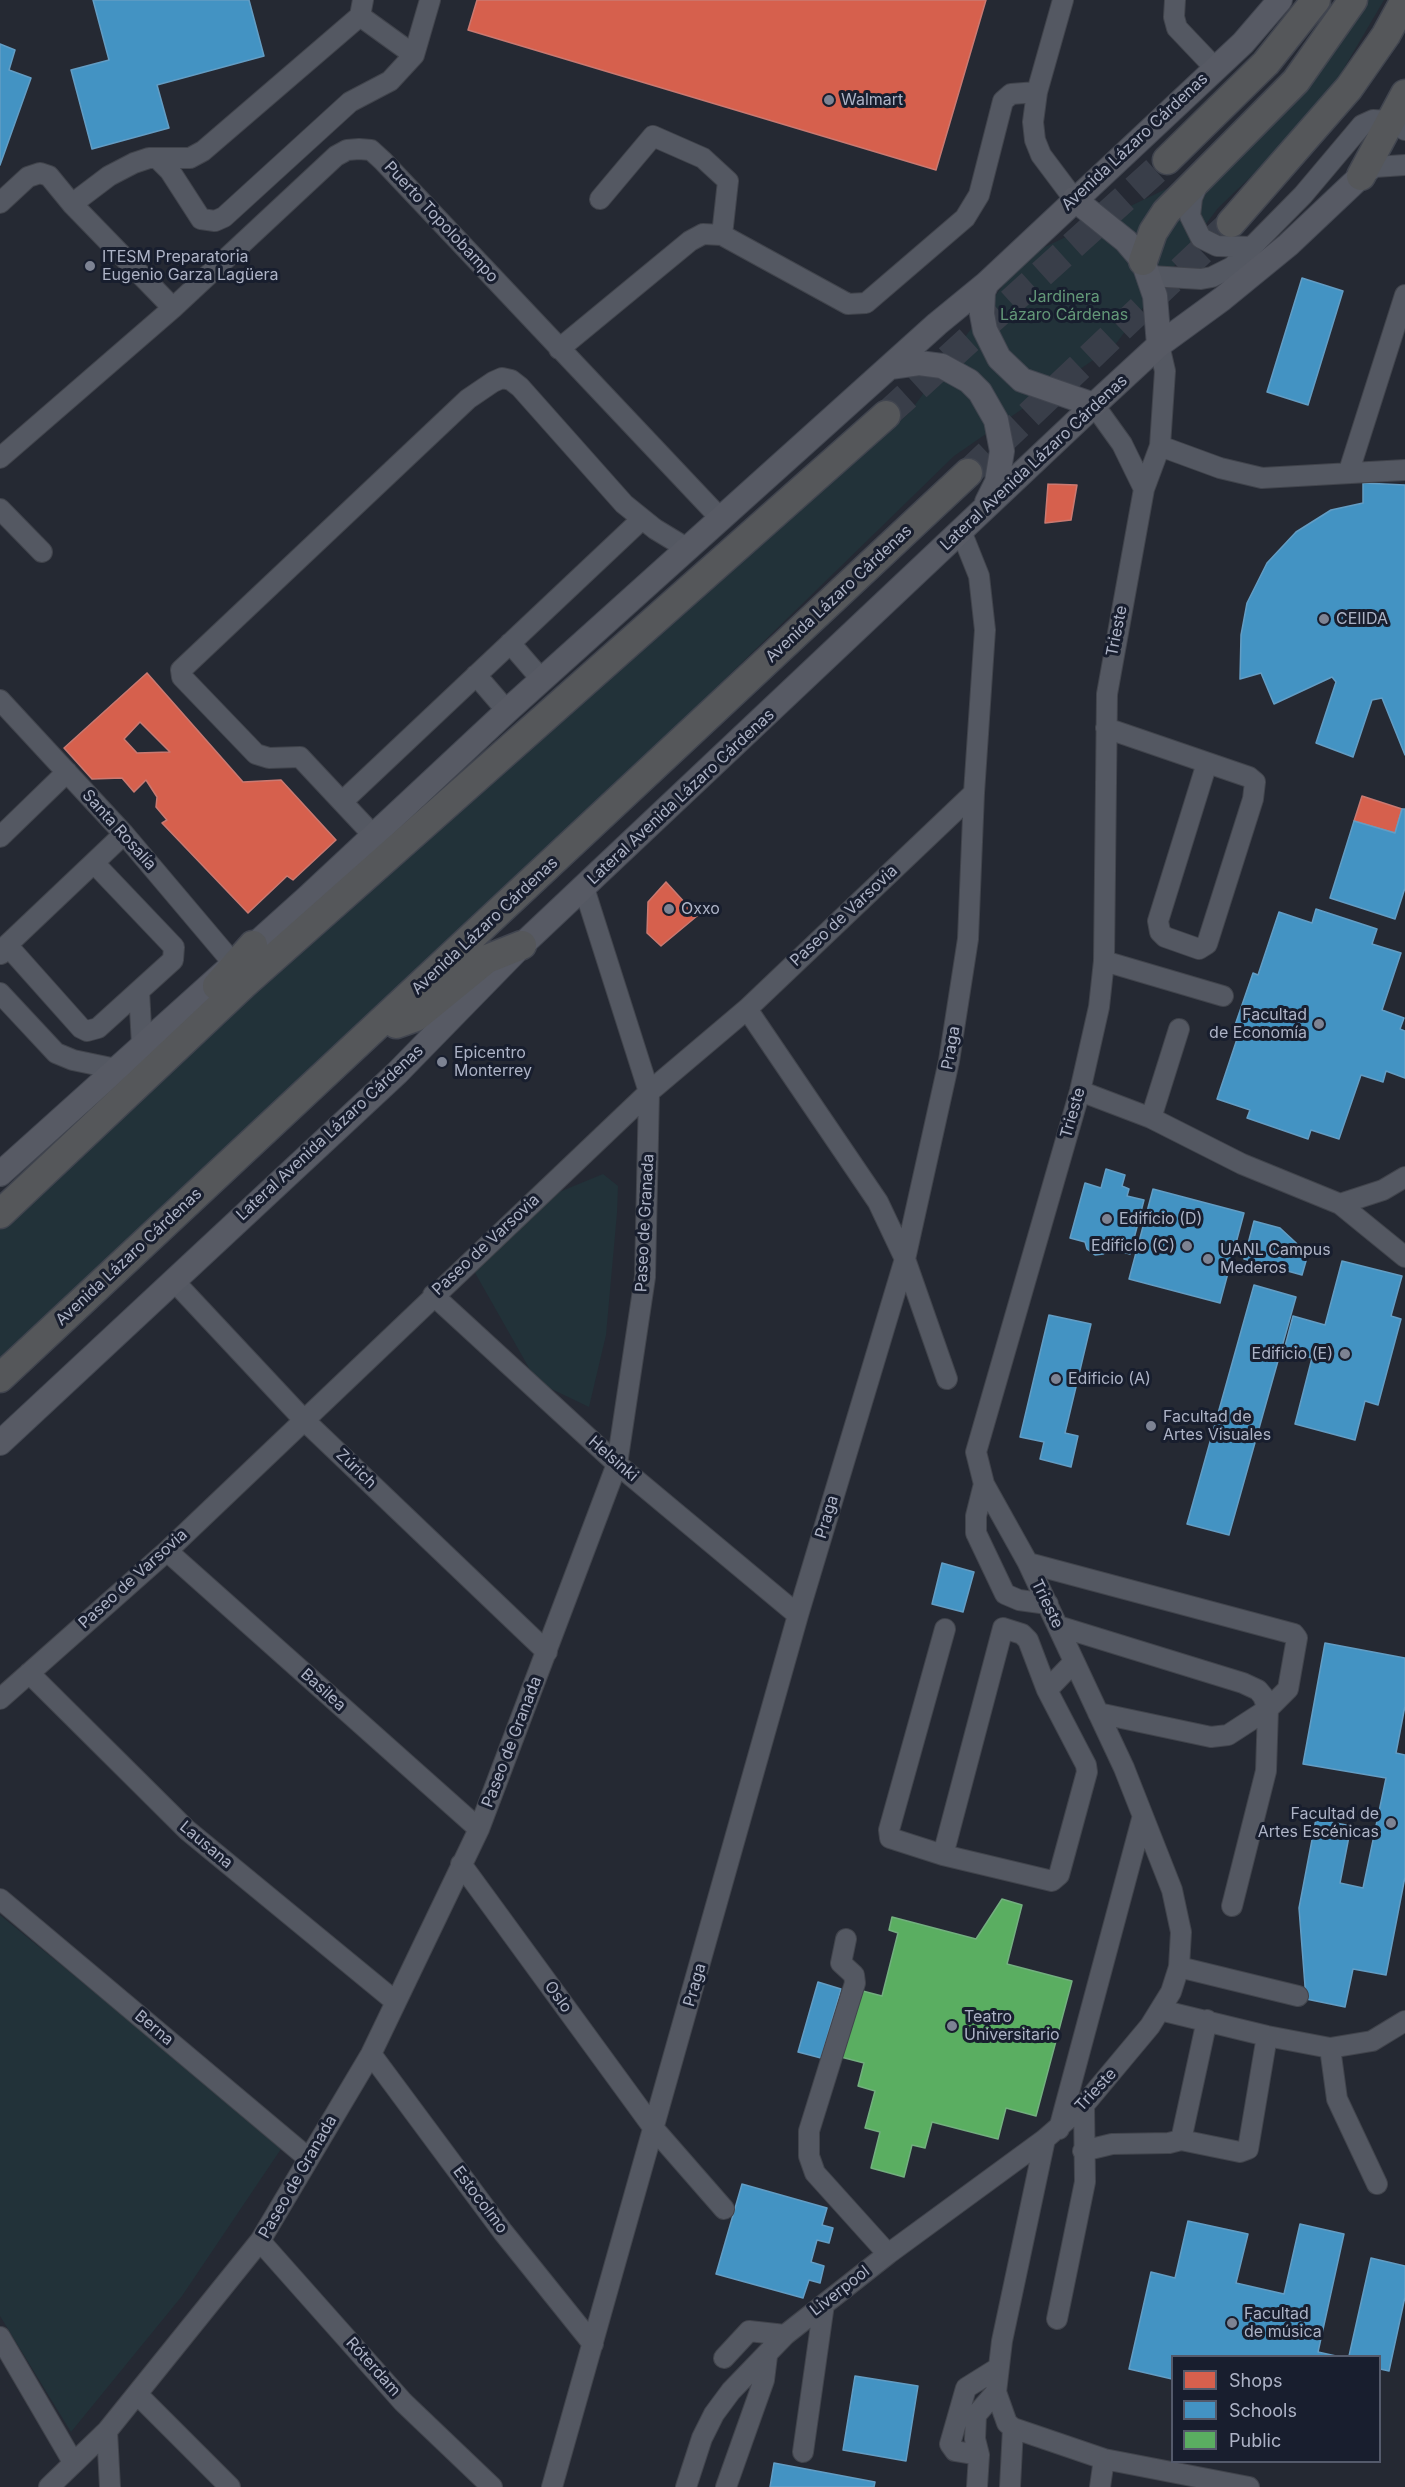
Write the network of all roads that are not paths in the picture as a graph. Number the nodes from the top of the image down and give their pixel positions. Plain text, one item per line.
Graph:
1 (430, 0) edge
2 (1063, 0) edge
3 (1175, 0) edge
4 (1280, 0) edge
5 (1316, 0) edge
6 (1353, 0) edge
7 (1405, 0) edge
8 (362, 8) edge
9 (414, 55) junction
10 (1215, 68) junction
11 (1037, 92) junction
12 (1405, 94) edge
13 (1398, 126) edge
14 (157, 158) junction
15 (1167, 160) tunnel mouth
16 (1405, 165) edge
17 (1368, 172) junction
18 (1200, 179) junction
19 (600, 199) dead end
20 (1074, 199) junction
21 (0, 203) edge
22 (72, 204) junction
23 (1231, 223) tunnel mouth
24 (722, 235) junction
25 (1252, 247) junction
26 (1146, 268) junction
27 (987, 283) junction
28 (1405, 295) edge
29 (173, 309) junction
30 (1159, 345) junction
31 (559, 349) junction
32 (890, 367) junction
33 (1094, 405) junction
34 (886, 415) tunnel mouth
35 (1160, 446) junction
36 (0, 458) edge
37 (1405, 470) edge
38 (1349, 471) junction
39 (968, 473) tunnel mouth
40 (1144, 489) junction
41 (1, 513) edge
42 (979, 515) junction
43 (642, 519) junction
44 (722, 520) junction
45 (962, 531) junction
46 (688, 549) junction
47 (42, 552) dead end
48 (510, 643) junction
49 (476, 675) junction
50 (542, 680) junction
51 (1, 702) edge
52 (507, 711) junction
53 (1106, 728) junction
54 (1207, 763) junction
55 (67, 772) junction
56 (974, 793) junction
57 (343, 801) junction
58 (124, 834) junction
59 (374, 836) junction
60 (0, 837) edge
61 (94, 863) junction
62 (584, 888) junction
63 (522, 945) junction
64 (4, 951) edge
65 (243, 954) junction
66 (1104, 962) junction
67 (139, 991) junction
68 (0, 993) edge
69 (1223, 996) dead end
70 (747, 1009) junction
71 (382, 1023) junction
72 (1179, 1029) dead end
73 (142, 1045) junction
74 (116, 1069) junction
75 (1080, 1090) junction
76 (650, 1092) junction
77 (1151, 1118) junction
78 (56, 1162) junction
79 (0, 1174) edge
80 (1405, 1177) edge
81 (1340, 1204) junction
82 (0, 1214) edge
83 (1405, 1257) edge
84 (905, 1259) junction
85 (173, 1280) junction
86 (433, 1295) junction
87 (0, 1378) edge
88 (946, 1379) dead end
89 (304, 1420) junction
90 (0, 1443) edge
91 (617, 1464) junction
92 (984, 1484) junction
93 (167, 1551) junction
94 (1028, 1563) junction
95 (1047, 1604) junction
96 (798, 1615) junction
97 (1058, 1626) junction
98 (945, 1629) dead end
99 (547, 1652) junction
100 (1074, 1662) junction
101 (29, 1673) junction
102 (1047, 1690) junction
103 (0, 1699) edge
104 (1268, 1709) junction
105 (1098, 1713) junction
106 (1142, 1819) junction
107 (479, 1829) junction
108 (943, 1855) junction
109 (461, 1864) junction
110 (0, 1899) edge
111 (1232, 1905) dead end
112 (846, 1939) dead end
113 (1179, 1966) junction
114 (1298, 1996) dead end
115 (396, 2002) junction
116 (1160, 2010) junction
117 (1207, 2020) junction
118 (1405, 2021) edge
119 (1267, 2036) junction
120 (1330, 2048) junction
121 (371, 2054) junction
122 (1084, 2105) junction
123 (655, 2130) junction
124 (1052, 2134) junction
125 (1181, 2140) junction
126 (1083, 2151) junction
127 (308, 2158) junction
128 (1377, 2184) dead end
129 (724, 2209) dead end
130 (260, 2241) junction
131 (888, 2254) junction
132 (824, 2304) junction
133 (1057, 2319) dead end
134 (785, 2335) junction
135 (0, 2337) edge
136 (593, 2344) junction
137 (767, 2356) junction
138 (724, 2358) dead end
139 (998, 2368) junction
140 (996, 2392) junction
141 (138, 2395) junction
142 (1013, 2428) junction
143 (107, 2431) junction
144 (803, 2452) dead end
145 (979, 2455) junction
146 (1104, 2459) junction
147 (73, 2462) junction
148 (1150, 2478) edge
149 (1015, 2486) edge
150 (49, 2487) edge
151 (110, 2487) edge
152 (230, 2487) edge
153 (492, 2487) edge
154 (552, 2487) edge
155 (686, 2487) edge
156 (726, 2487) edge
157 (977, 2487) edge
158 (1100, 2487) edge
159 (1249, 2487) edge

1 - 9 street
2 - 11 street
3 - 10 street
4 - 10 main road, Avenida Lázaro Cárdenas
5 - 15 highway, Avenida Lázaro Cárdenas
6 - 18 highway
7 - 23 highway
8 - 9 street
8 - 14 street
9 - 14 street
10 - 20 main road, Avenida Lázaro Cárdenas
11 - 20 street
11 - 24 street
12 - 13 highway
13 - 17 highway
13 - 25 street
14 - 22 street
16 - 17 street
17 - 30 main road, Lateral Avenida Lázaro Cárdenas
18 - 25 street
18 - 26 highway
19 - 24 street
20 - 26 main road
20 - 27 main road, Avenida Lázaro Cárdenas
21 - 22 street
22 - 29 street
24 - 31 street
25 - 26 street
26 - 30 main road
27 - 32 main road
27 - 33 main road
28 - 38 street
29 - 31 street, Puerto Topolobampo
29 - 36 street, Puerto Topolobampo
30 - 33 main road, Lateral Avenida Lázaro Cárdenas
30 - 35 street, Trieste
31 - 44 street, Puerto Topolobampo
32 - 42 main road
32 - 44 main road
33 - 40 street
33 - 42 main road, Lateral Avenida Lázaro Cárdenas
34 - 78 highway
35 - 38 street
35 - 40 street, Trieste
37 - 38 street
39 - 71 highway, Avenida Lázaro Cárdenas
40 - 53 street, Trieste
41 - 47 street
42 - 45 main road, Lateral Avenida Lázaro Cárdenas
43 - 46 street
43 - 48 street
43 - 57 street
44 - 46 main road
45 - 56 street, Praga
45 - 62 main road, Lateral Avenida Lázaro Cárdenas
46 - 50 main road
48 - 49 street
48 - 50 street
49 - 52 street
49 - 57 street
50 - 52 main road
51 - 55 street, Santa Rosalía
52 - 59 main road
53 - 54 street
53 - 66 street, Trieste
54 - 54 street
55 - 58 street, Santa Rosalía
55 - 60 street
56 - 70 street, Paseo de Varsovia
56 - 84 street, Praga
57 - 59 street
58 - 61 street
58 - 65 street, Santa Rosalía
59 - 65 main road
61 - 64 street
61 - 67 street
62 - 63 main road, Lateral Avenida Lázaro Cárdenas
62 - 76 street, Paseo de Granada
63 - 71 highway
63 - 85 main road, Lateral Avenida Lázaro Cárdenas
64 - 67 street
65 - 73 main road
65 - 78 highway
66 - 69 street
66 - 75 street, Trieste
67 - 73 street
68 - 74 street
70 - 76 street, Paseo de Varsovia
70 - 84 street
71 - 87 highway, Avenida Lázaro Cárdenas
72 - 77 street
73 - 74 main road
74 - 79 main road
75 - 77 street
75 - 92 street, Trieste
76 - 86 street, Paseo de Varsovia
76 - 91 street, Paseo de Granada
77 - 81 street
78 - 82 highway
80 - 81 street
81 - 83 street
84 - 88 street
84 - 96 street, Praga
85 - 89 street, Zúrich
85 - 90 main road, Lateral Avenida Lázaro Cárdenas
86 - 89 street, Paseo de Varsovia
86 - 91 street, Helsinki
89 - 93 street, Paseo de Varsovia
89 - 99 street, Zúrich
91 - 96 street, Helsinki
91 - 99 street, Paseo de Granada
92 - 94 street, Trieste
92 - 95 street
93 - 101 street, Paseo de Varsovia
93 - 107 street, Basilea
94 - 95 street, Trieste
94 - 104 street
95 - 97 street, Trieste
96 - 123 street, Praga
97 - 100 street, Trieste
97 - 104 street
98 - 108 street
99 - 107 street, Paseo de Granada
100 - 102 street
100 - 105 street, Trieste
101 - 103 street, Paseo de Varsovia
101 - 115 street, Lausana
102 - 108 street
102 - 108 street
104 - 105 street
104 - 111 street
105 - 106 street, Trieste
106 - 113 street, Trieste
106 - 124 street
107 - 109 street, Paseo de Granada
109 - 115 street, Paseo de Granada
109 - 123 street, Oslo
110 - 127 street, Berna
112 - 131 street
113 - 114 street
113 - 116 street, Trieste
115 - 121 street, Paseo de Granada
116 - 117 street
116 - 122 street, Trieste
117 - 119 street
117 - 125 street
118 - 120 street
119 - 120 street
119 - 125 street
120 - 128 street
121 - 127 street, Paseo de Granada
121 - 136 street, Estocolmo
122 - 124 street, Trieste
122 - 126 street
123 - 129 street, Oslo
123 - 136 street, Praga
124 - 131 street, Liverpool
124 - 139 street
125 - 126 street
126 - 133 street
127 - 130 street, Paseo de Granada
130 - 141 street, Paseo de Granada
130 - 153 street, Róterdam
131 - 132 street, Liverpool
132 - 134 street, Liverpool
132 - 144 street
134 - 137 street, Liverpool
134 - 138 street
135 - 147 street
136 - 154 street, Praga
137 - 155 street, Liverpool
137 - 156 street
139 - 140 street
139 - 145 street
140 - 142 street
140 - 145 street
141 - 143 street, Paseo de Granada
141 - 152 street
142 - 146 street
142 - 149 street
143 - 147 street, Paseo de Granada
143 - 151 street
145 - 157 street
146 - 148 street
146 - 158 street
147 - 150 street, Paseo de Granada
148 - 159 street

